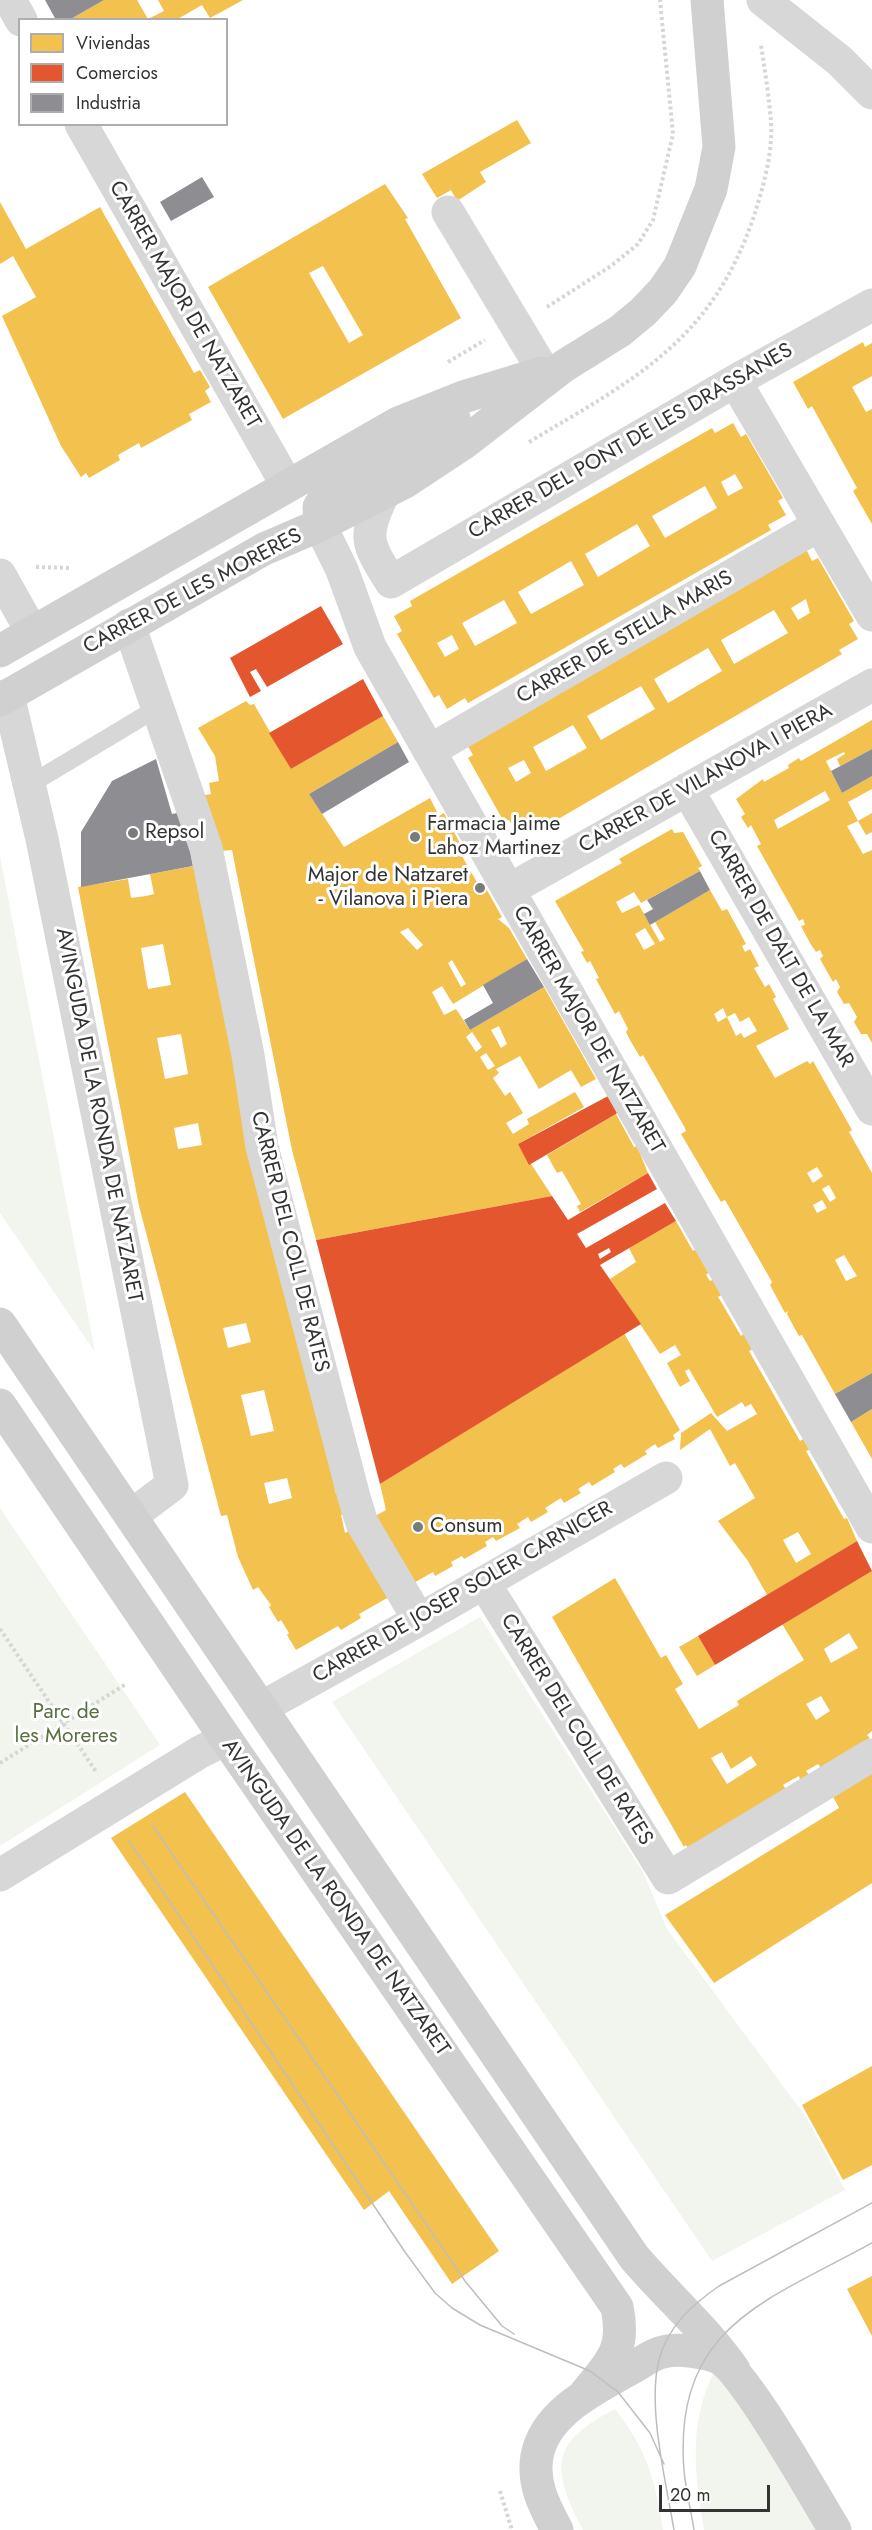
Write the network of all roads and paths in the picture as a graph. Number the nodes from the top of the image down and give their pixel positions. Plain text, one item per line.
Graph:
1 (10, 0) edge
2 (660, 0) edge
3 (707, 0) edge
4 (764, 0) edge
5 (20, 18) edge
6 (761, 42) dead end
7 (872, 93) edge
8 (82, 126) edge
9 (448, 212) dead end
10 (872, 305) edge
11 (515, 323) junction
12 (543, 373) junction
13 (735, 381) junction
14 (519, 447) dead end
15 (287, 485) junction
16 (383, 494) junction
17 (320, 525) junction
18 (819, 525) junction
19 (0, 575) edge
20 (391, 582) junction
21 (354, 603) junction
22 (872, 615) edge
23 (129, 625) junction
24 (32, 632) junction
25 (0, 651) edge
26 (872, 685) edge
27 (4, 698) edge
28 (159, 707) junction
29 (429, 751) junction
30 (28, 785) junction
31 (687, 789) junction
32 (509, 890) junction
33 (872, 1109) edge
34 (0, 1324) edge
35 (0, 1405) edge
36 (666, 1478) dead end
37 (131, 1515) junction
38 (872, 1527) edge
39 (484, 1582) junction
40 (420, 1620) junction
41 (0, 1629) edge
42 (126, 1684) dead end
43 (261, 1708) junction
44 (64, 1723) junction
45 (226, 1739) junction
46 (872, 1755) edge
47 (0, 1763) edge
48 (117, 1802) junction
49 (0, 1875) edge
50 (734, 2370) junction
51 (585, 2394) junction
52 (499, 2480) dead end
53 (513, 2530) edge
54 (556, 2530) edge
55 (835, 2530) edge

1 - 5 street
2 - 11 path
3 - 12 street
4 - 7 street
6 - 14 path
8 - 15 street, CARRER MAJOR DE NATZARET
9 - 11 street
10 - 13 street, CARRER DEL PONT DE LES DRASSANES
11 - 12 street
12 - 15 street, CARRER DE LES MORERES
12 - 16 street
12 - 17 street, CARRER DE LES MORERES
13 - 18 street
13 - 20 street, CARRER DEL PONT DE LES DRASSANES
15 - 24 street, CARRER DE LES MORERES
16 - 17 street
16 - 20 street
17 - 21 street, CARRER MAJOR DE NATZARET
17 - 23 street, CARRER DE LES MORERES
18 - 22 street
18 - 29 street, CARRER DE STELLA MARIS
19 - 24 street
20 - 21 street, CARRER DEL PONT DE LES DRASSANES
21 - 29 street, CARRER MAJOR DE NATZARET
23 - 27 street, CARRER DE LES MORERES
23 - 28 street
24 - 25 street, CARRER DE LES MORERES
26 - 31 street, CARRER DE VILANOVA I PIERA
27 - 30 street, AVINGUDA DE LA RONDA DE NATZARET
28 - 30 lane
28 - 40 street, CARRER DEL COLL DE RATES
29 - 32 street, CARRER MAJOR DE NATZARET
30 - 37 street, AVINGUDA DE LA RONDA DE NATZARET
31 - 32 street, CARRER DE VILANOVA I PIERA
31 - 33 street, CARRER DE DALT DE LA MAR
32 - 38 street, CARRER MAJOR DE NATZARET
34 - 37 street, AVINGUDA DE LA RONDA DE NATZARET
35 - 45 street, AVINGUDA DE LA RONDA DE NATZARET
36 - 39 street, CARRER DE JOSEP SOLER CARNICER
37 - 43 street, AVINGUDA DE LA RONDA DE NATZARET
39 - 40 street, CARRER DE JOSEP SOLER CARNICER
39 - 46 street, CARRER DEL COLL DE RATES
40 - 43 street, CARRER DE JOSEP SOLER CARNICER
41 - 44 path
42 - 44 path
43 - 50 street, AVINGUDA DE LA RONDA DE NATZARET
44 - 47 path
44 - 48 path
45 - 48 street
45 - 51 street, AVINGUDA DE LA RONDA DE NATZARET
48 - 49 street
50 - 51 street, AVINGUDA DE LA RONDA DE NATZARET
50 - 55 street, AVINGUDA DE LA RONDA DE NATZARET
51 - 54 street, AVINGUDA DE LA RONDA DE NATZARET
52 - 53 path

